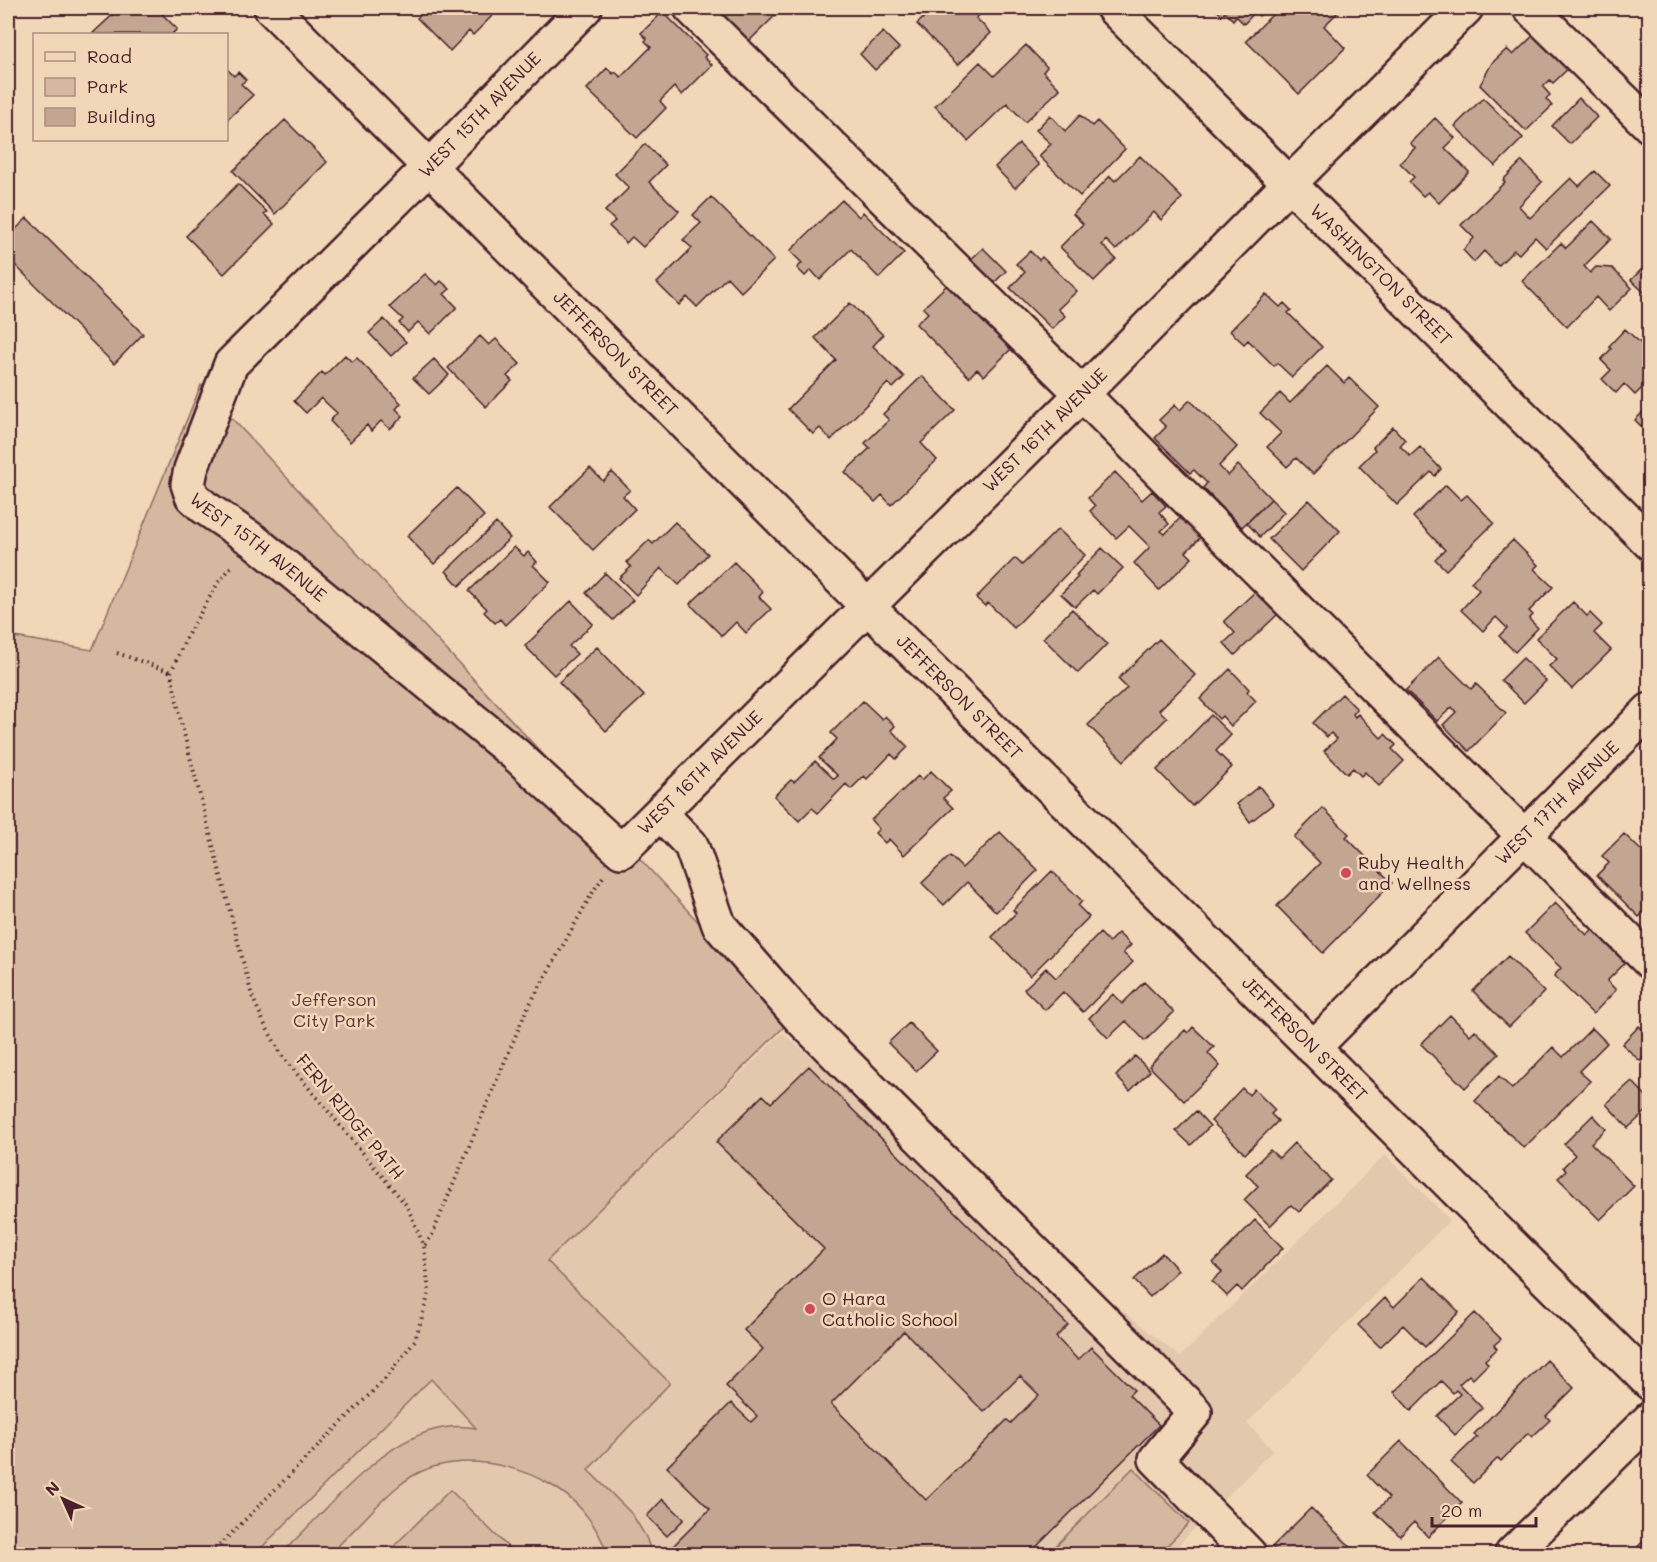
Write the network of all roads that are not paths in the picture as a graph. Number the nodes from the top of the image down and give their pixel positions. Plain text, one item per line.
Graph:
1 (271, 8) edge
2 (585, 8) edge
3 (692, 8) edge
4 (1113, 8) edge
5 (1466, 8) edge
6 (1530, 8) edge
7 (1650, 126) edge
8 (430, 166) junction
9 (1290, 183) junction
10 (1082, 394) junction
11 (1650, 543) edge
12 (867, 606) junction
13 (1650, 710) edge
14 (660, 813) junction
15 (1523, 836) junction
16 (621, 851) joint
17 (1650, 962) edge
18 (1313, 1048) junction
19 (1650, 1383) edge
20 (1650, 1419) edge
21 (1249, 1554) edge
22 (1512, 1554) edge

1 - 8 street, JEFFERSON STREET
2 - 8 street, WEST 15TH AVENUE
3 - 10 street
4 - 9 street, WASHINGTON STREET
5 - 9 street, WEST 16TH AVENUE
6 - 7 street
8 - 12 street, JEFFERSON STREET
8 - 16 street, WEST 15TH AVENUE
9 - 10 street, WEST 16TH AVENUE
9 - 11 street, WASHINGTON STREET
10 - 12 street, WEST 16TH AVENUE
10 - 15 street
12 - 14 street, WEST 16TH AVENUE
12 - 18 street, JEFFERSON STREET
13 - 15 street, WEST 17TH AVENUE
14 - 16 street, WEST 16TH AVENUE
14 - 21 street
15 - 17 street
15 - 18 street, WEST 17TH AVENUE
18 - 19 street, JEFFERSON STREET
20 - 22 street

